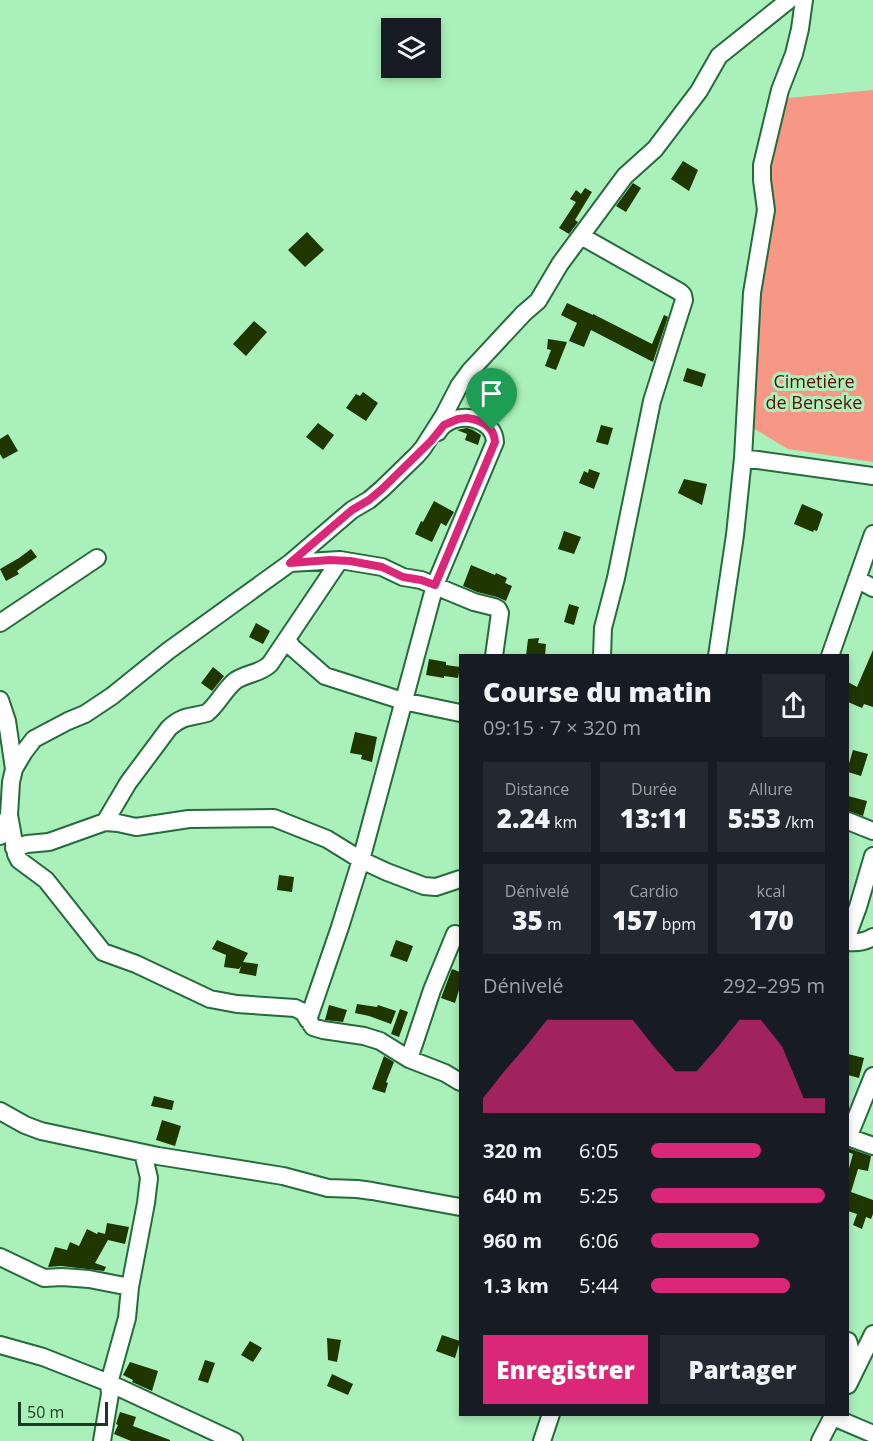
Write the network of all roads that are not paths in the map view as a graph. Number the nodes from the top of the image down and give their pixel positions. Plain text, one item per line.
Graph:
1 (789, 0) edge
2 (804, 0) edge
3 (581, 236) junction
4 (423, 448) junction
5 (744, 458) junction
6 (873, 476) edge
7 (873, 534) edge
8 (97, 558) dead end
9 (340, 560) junction
10 (290, 563) junction
11 (857, 579) junction
12 (435, 585) junction
13 (873, 588) edge
14 (0, 623) edge
15 (287, 640) junction
16 (495, 654) edge
17 (602, 654) edge
18 (717, 654) edge
19 (831, 654) edge
20 (0, 700) edge
21 (403, 701) junction
22 (459, 713) edge
23 (9, 778) edge
24 (9, 815) junction
25 (849, 821) edge
26 (105, 822) junction
27 (873, 831) edge
28 (0, 836) edge
29 (14, 848) junction
30 (873, 855) edge
31 (361, 860) junction
32 (459, 879) edge
33 (866, 911) edge
34 (849, 933) edge
35 (455, 934) dead end
36 (873, 937) edge
37 (849, 942) edge
38 (308, 1020) junction
39 (409, 1059) junction
40 (873, 1077) edge
41 (459, 1081) edge
42 (0, 1111) edge
43 (849, 1136) edge
44 (849, 1138) edge
45 (873, 1146) edge
46 (143, 1153) junction
47 (459, 1207) edge
48 (0, 1257) edge
49 (130, 1287) junction
50 (873, 1334) edge
51 (849, 1344) edge
52 (0, 1345) edge
53 (856, 1369) junction
54 (109, 1383) junction
55 (849, 1383) edge
56 (550, 1416) edge
57 (833, 1416) edge
58 (873, 1434) edge
59 (102, 1441) edge
60 (234, 1441) edge
61 (542, 1441) edge
62 (820, 1441) edge

1 - 3 street
2 - 5 street
3 - 4 street
3 - 17 street
4 - 10 street
4 - 12 street
5 - 6 street
5 - 18 street
7 - 11 street
8 - 14 street
9 - 10 street
9 - 12 street
9 - 15 street
10 - 23 street
11 - 13 street
11 - 19 street
12 - 16 street
12 - 21 street
15 - 21 street
15 - 26 street
20 - 23 street
21 - 22 street
21 - 31 street
23 - 24 street
24 - 28 street
24 - 29 street
25 - 27 street
26 - 29 street
26 - 31 street
29 - 38 street
30 - 33 street
31 - 32 street
31 - 38 street
33 - 34 street
35 - 39 street
36 - 37 street
38 - 39 street
39 - 41 street
40 - 43 street
42 - 46 street
44 - 45 street
46 - 47 street
46 - 49 street
48 - 49 street
49 - 54 street
50 - 53 street
51 - 53 street
52 - 54 street
53 - 55 street
54 - 59 street
54 - 60 street
56 - 61 street
57 - 58 street
57 - 62 street

